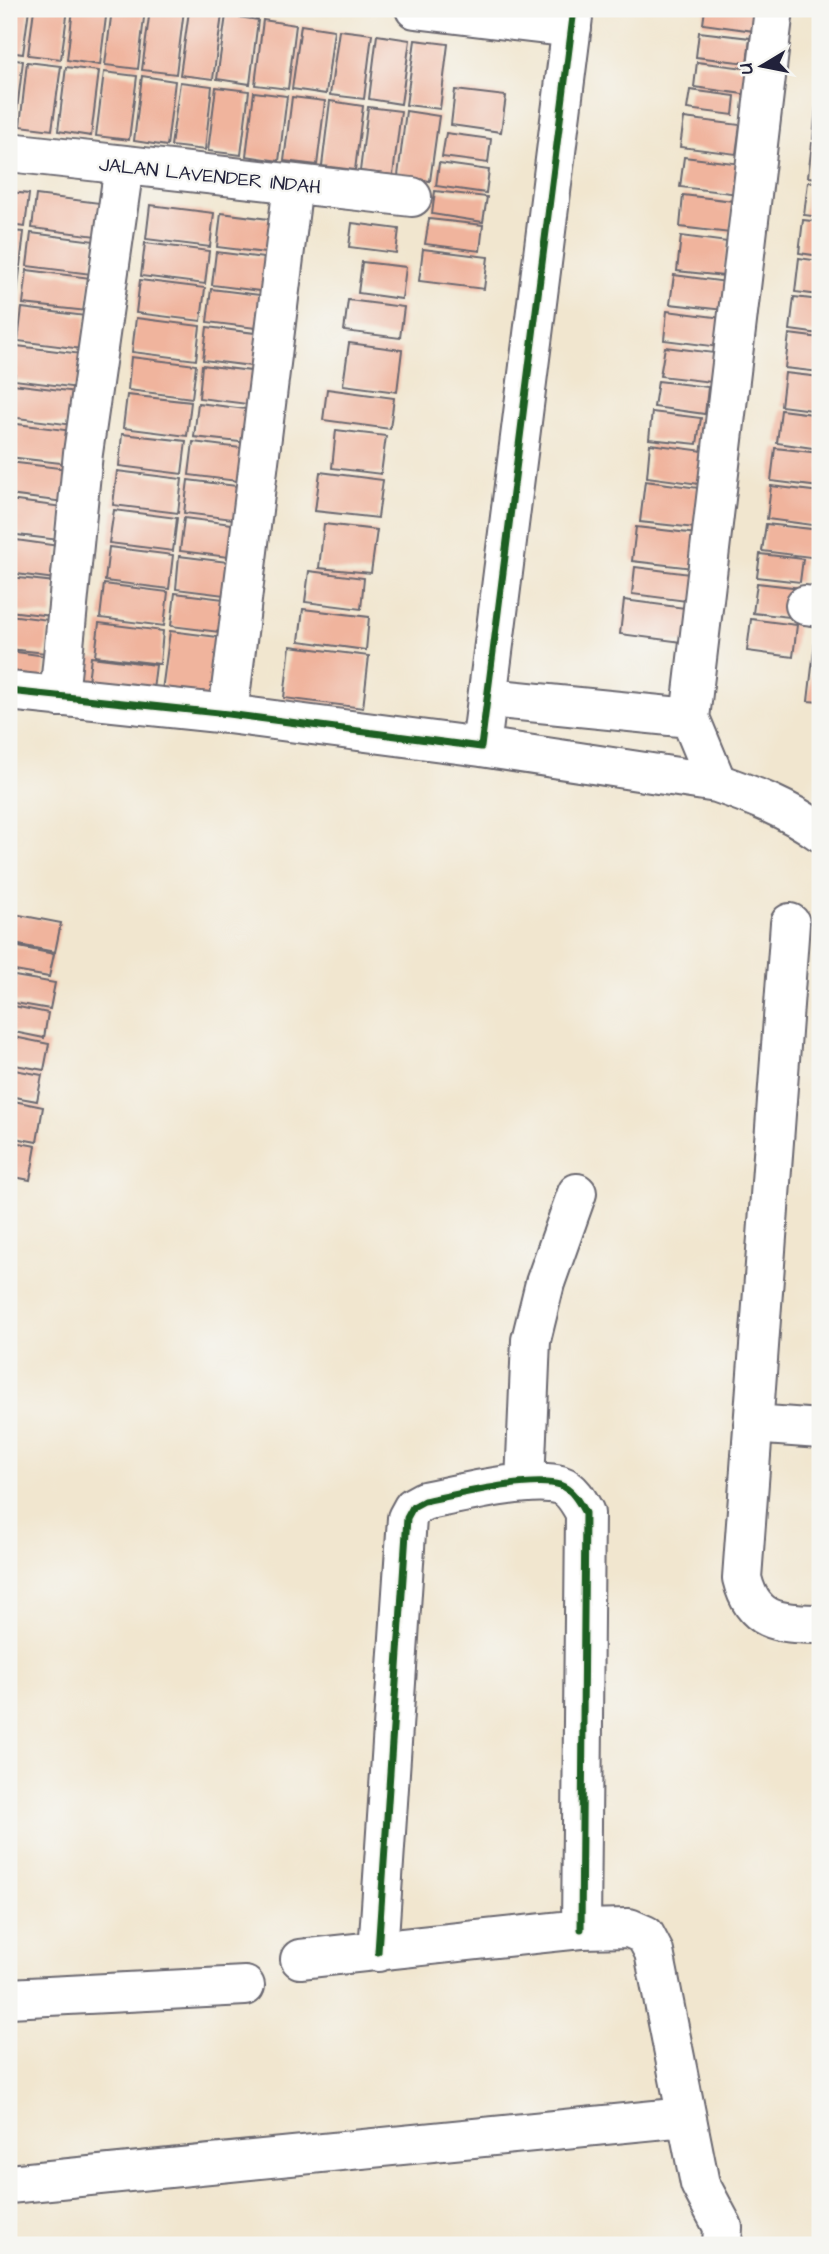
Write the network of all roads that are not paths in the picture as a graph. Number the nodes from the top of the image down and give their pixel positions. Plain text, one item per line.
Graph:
1 (415, 9) edge
2 (774, 9) edge
3 (573, 18) edge
4 (9, 152) edge
5 (124, 166) junction
6 (293, 184) junction
7 (412, 197) dead end
8 (9, 691) edge
9 (59, 697) junction
10 (489, 698) junction
11 (228, 714) junction
12 (690, 718) junction
13 (481, 747) junction
14 (717, 783) junction
15 (820, 832) edge
16 (790, 923) dead end
17 (577, 1193) dead end
18 (753, 1424) junction
19 (820, 1429) edge
20 (526, 1483) junction
21 (820, 1624) edge
22 (581, 1929) junction
23 (379, 1952) junction
24 (300, 1959) dead end
25 (245, 1986) dead end
26 (9, 1998) edge
27 (685, 2117) junction
28 (9, 2184) edge
29 (722, 2245) edge

1 - 3 street
2 - 12 street
3 - 10 street
4 - 5 street, JALAN LAVENDER INDAH
5 - 6 street, JALAN LAVENDER INDAH
5 - 9 street
6 - 7 street, JALAN LAVENDER INDAH
6 - 11 street
8 - 9 street
9 - 11 street
10 - 12 street
10 - 13 street
11 - 13 street
12 - 14 street
13 - 14 street
14 - 15 street
16 - 18 street
17 - 20 street
18 - 19 street
18 - 21 street
20 - 22 street
20 - 23 street
22 - 23 street
22 - 27 street
23 - 24 street
25 - 26 street
27 - 28 street
27 - 29 street

